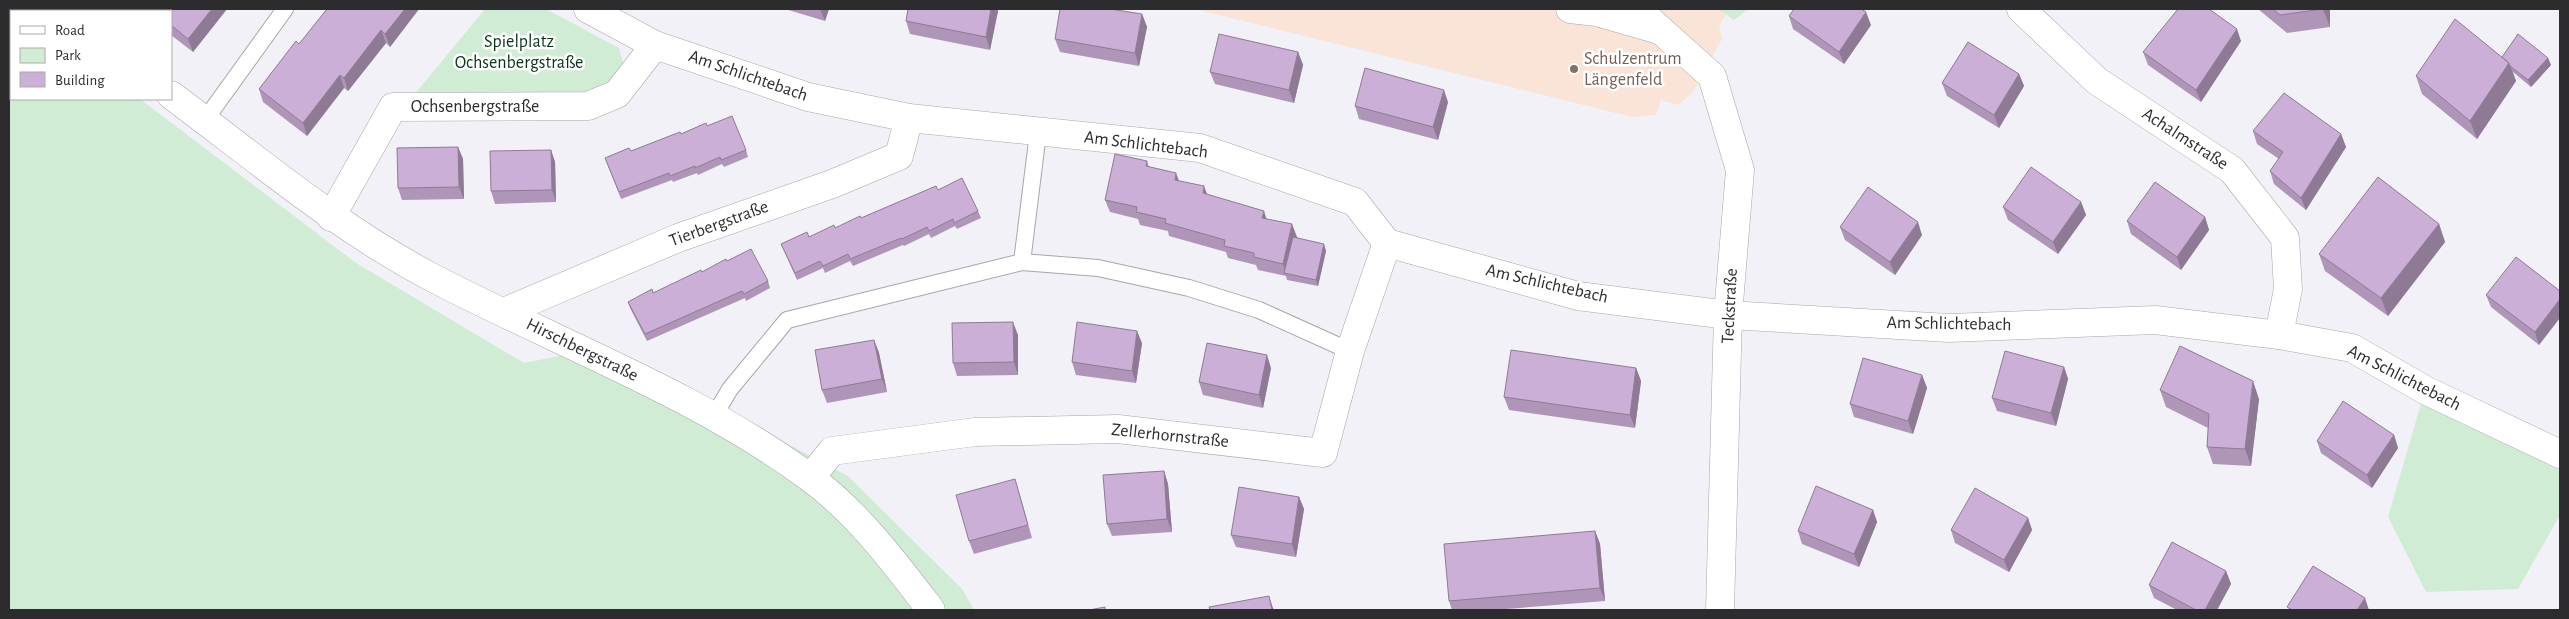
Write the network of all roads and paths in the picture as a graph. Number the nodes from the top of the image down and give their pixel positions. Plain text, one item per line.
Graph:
1 (285, 9) edge
2 (588, 9) edge
3 (1570, 9) edge
4 (1637, 9) edge
5 (2020, 9) edge
6 (1660, 30) junction
7 (655, 45) junction
8 (172, 96) edge
9 (909, 118) junction
10 (205, 120) junction
11 (1038, 133) junction
12 (331, 217) junction
13 (1387, 243) junction
14 (1022, 262) junction
15 (504, 312) junction
16 (1728, 315) junction
17 (2278, 335) junction
18 (1350, 351) junction
19 (714, 416) junction
20 (2560, 454) edge
21 (810, 478) junction
22 (932, 610) edge
23 (1720, 610) edge

1 - 10 lane
2 - 7 street, Am Schlichtebach
3 - 6 street, Teckstraße
4 - 6 street, Teckstraße
5 - 17 street, Achalmstraße
6 - 16 street, Teckstraße
7 - 9 street, Am Schlichtebach
7 - 12 street, Ochsenbergstraße
8 - 10 street, Hirschbergstraße
9 - 11 street, Am Schlichtebach
9 - 15 street, Tierbergstraße
10 - 12 street, Hirschbergstraße
11 - 13 street, Am Schlichtebach
11 - 14 lane
12 - 15 street, Hirschbergstraße
13 - 16 street, Am Schlichtebach
13 - 18 street, Zellerhornstraße
14 - 18 lane
14 - 19 lane
15 - 19 street, Hirschbergstraße
16 - 17 street, Am Schlichtebach
16 - 23 street, Teckstraße
17 - 20 street, Am Schlichtebach
18 - 21 street, Zellerhornstraße
19 - 21 street, Hirschbergstraße
21 - 22 street, Hirschbergstraße

